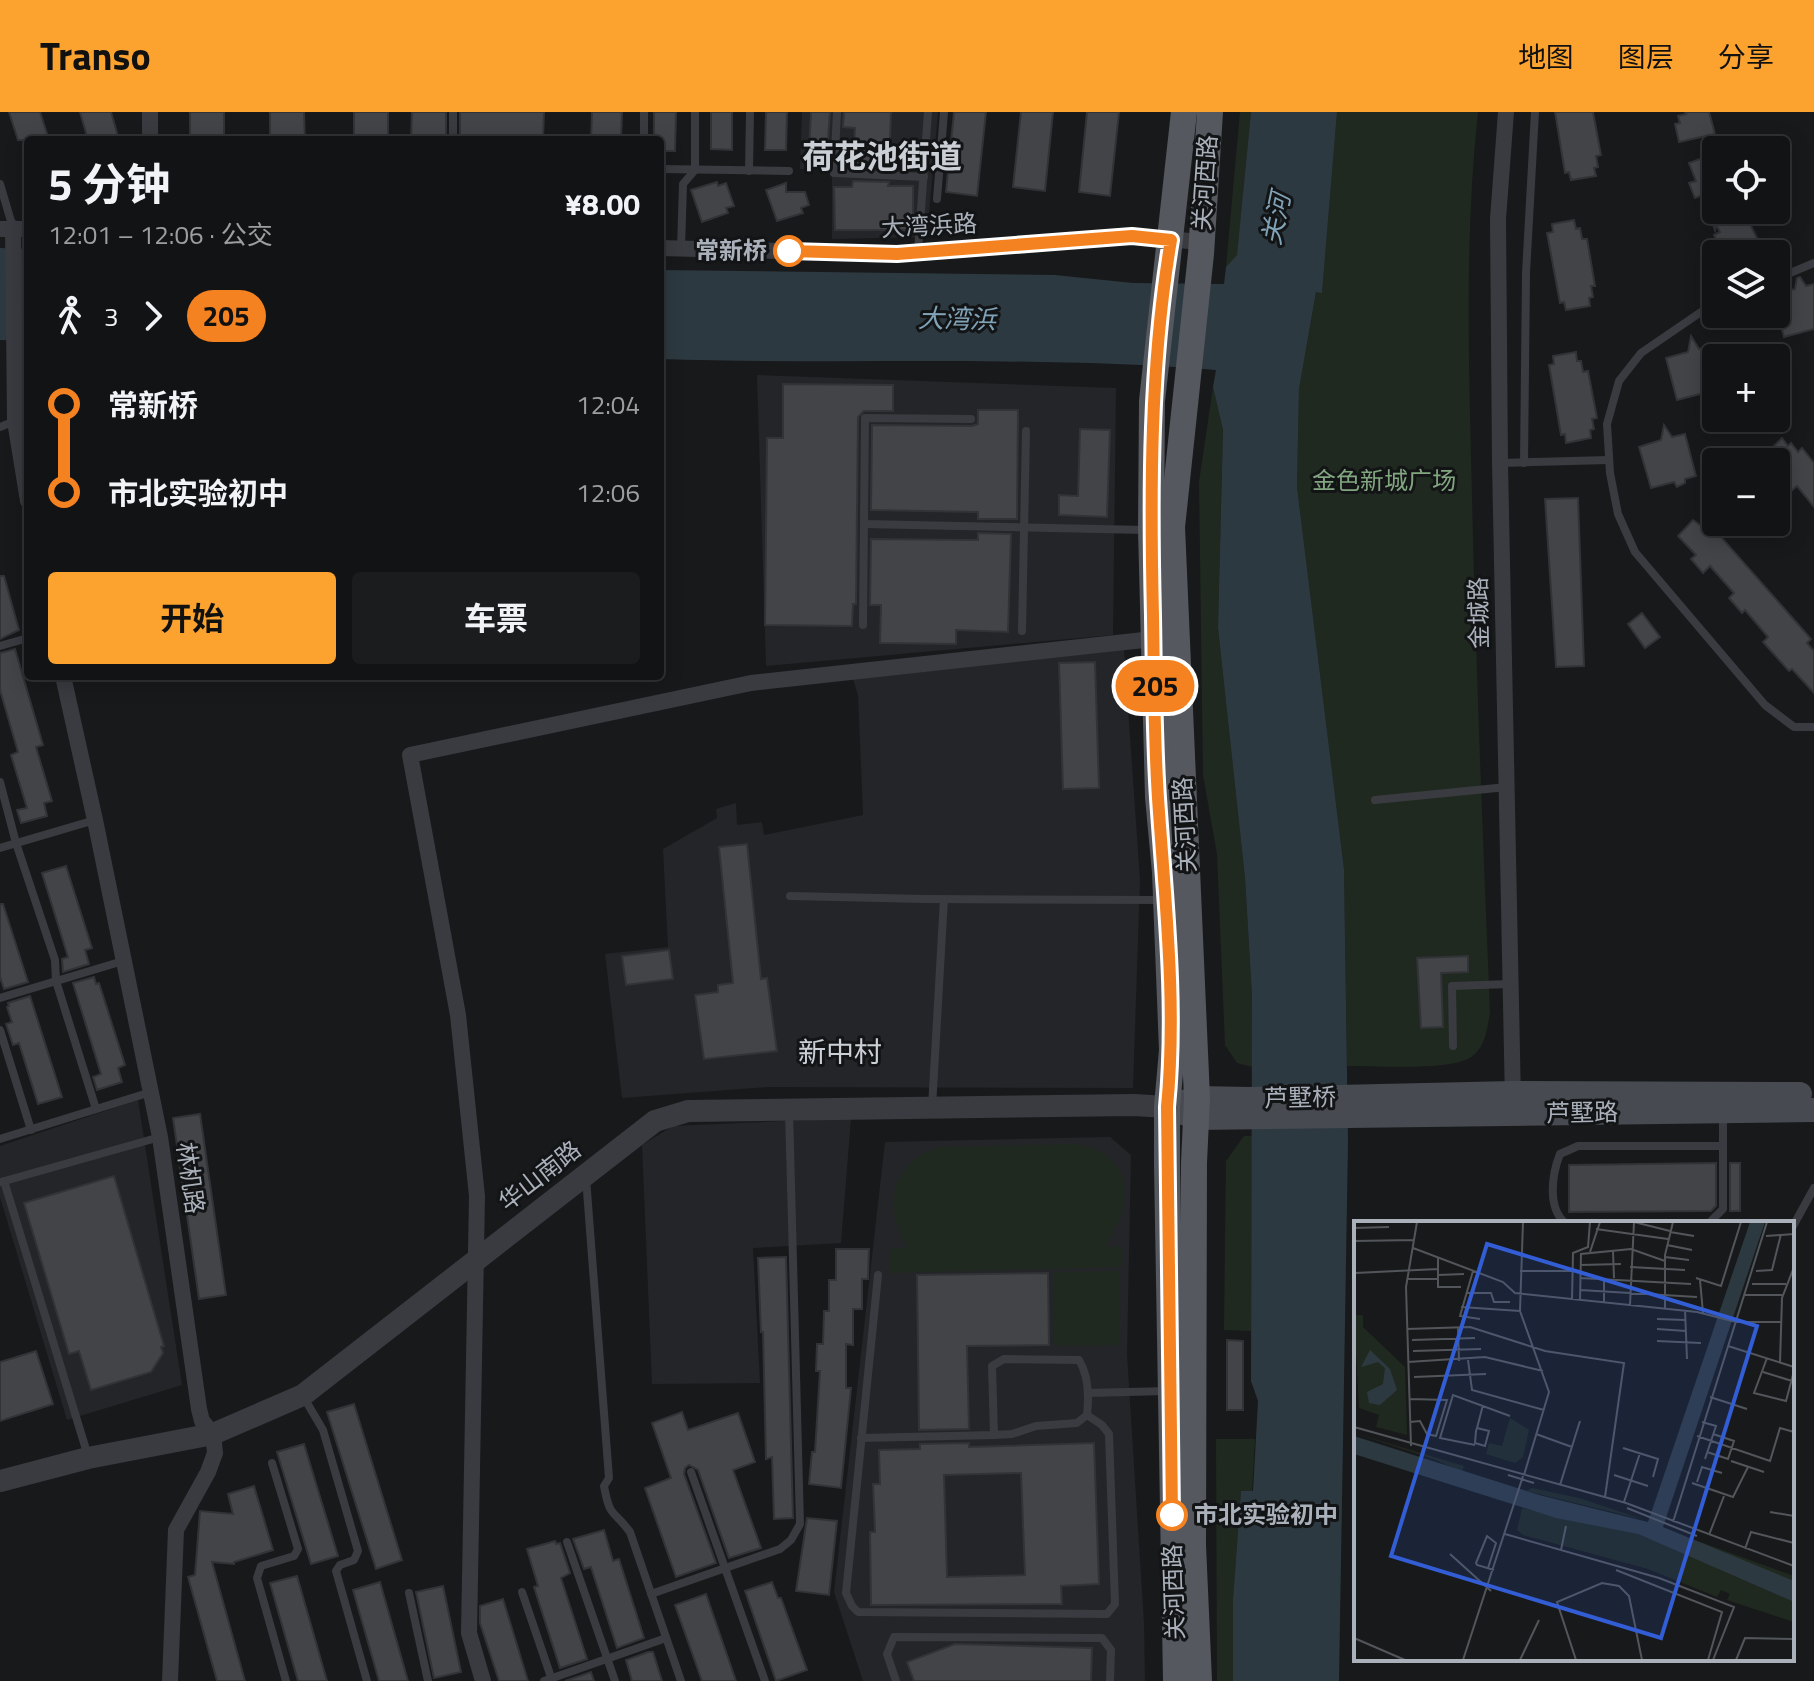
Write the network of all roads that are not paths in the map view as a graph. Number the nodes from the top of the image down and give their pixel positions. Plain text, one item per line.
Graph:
1 (150, 112) edge
2 (453, 112) edge
3 (644, 112) edge
4 (695, 112) edge
5 (750, 112) edge
6 (837, 112) edge
7 (928, 112) edge
8 (944, 112) edge
9 (1184, 112) edge
10 (1210, 112) edge
11 (1506, 112) edge
12 (1535, 112) edge
13 (150, 136) edge
14 (453, 136) edge
15 (644, 136) edge
16 (664, 169) edge
17 (695, 170) junction
18 (749, 171) junction
19 (789, 171) dead end
20 (924, 177) junction
21 (0, 184) edge
22 (937, 199) dead end
23 (14, 231) edge
24 (1170, 246) junction
25 (664, 248) edge
26 (681, 248) junction
27 (1201, 248) junction
28 (918, 253) junction
29 (1814, 263) edge
30 (1790, 273) edge
31 (1702, 312) edge
32 (971, 419) dead end
33 (7, 424) edge
34 (1026, 431) dead end
35 (1609, 460) junction
36 (1500, 463) junction
37 (1524, 463) junction
38 (24, 486) edge
39 (864, 524) junction
40 (1024, 528) junction
41 (1151, 530) junction
42 (863, 625) dead end
43 (1022, 631) dead end
44 (24, 639) edge
45 (1153, 639) junction
46 (0, 646) edge
47 (64, 680) edge
48 (1814, 727) edge
49 (0, 782) edge
50 (1507, 787) junction
51 (1375, 800) dead end
52 (95, 820) junction
53 (16, 843) junction
54 (0, 848) edge
55 (790, 896) dead end
56 (944, 899) junction
57 (1166, 900) junction
58 (124, 960) junction
59 (56, 981) junction
60 (1510, 984) junction
61 (0, 998) edge
62 (0, 1030) edge
63 (1453, 1046) dead end
64 (151, 1092) junction
65 (1814, 1094) edge
66 (1513, 1103) junction
67 (1350, 1106) joint
68 (931, 1107) junction
69 (1167, 1107) junction
70 (1197, 1108) junction
71 (96, 1109) junction
72 (789, 1109) junction
73 (1814, 1110) edge
74 (1723, 1111) junction
75 (31, 1130) junction
76 (160, 1137) junction
77 (0, 1139) edge
78 (1722, 1146) junction
79 (586, 1173) junction
80 (2, 1182) edge
81 (1814, 1188) edge
82 (1561, 1221) edge
83 (1711, 1221) edge
84 (1794, 1224) edge
85 (475, 1260) junction
86 (878, 1275) dead end
87 (1170, 1391) junction
88 (1088, 1393) junction
89 (303, 1395) junction
90 (1087, 1415) junction
91 (213, 1434) junction
92 (994, 1435) junction
93 (861, 1438) junction
94 (88, 1458) junction
95 (272, 1463) dead end
96 (691, 1472) dead end
97 (0, 1481) edge
98 (567, 1542) dead end
99 (725, 1568) junction
100 (522, 1592) dead end
101 (409, 1593) dead end
102 (651, 1594) junction
103 (666, 1638) junction
104 (607, 1660) junction
105 (549, 1680) edge
106 (170, 1681) edge
107 (286, 1681) edge
108 (367, 1681) edge
109 (428, 1681) edge
110 (483, 1681) edge
111 (615, 1681) edge
112 (681, 1681) edge
113 (765, 1681) edge
114 (896, 1681) edge
115 (1110, 1681) edge
116 (1176, 1681) edge
117 (1199, 1681) edge

1 - 13 street
2 - 14 lane
3 - 15 lane
4 - 17 lane
5 - 18 lane
6 - 20 lane
7 - 20 lane
8 - 22 lane
9 - 24 main road, 关河西路
10 - 27 main road, 关河西路
11 - 36 street, 金城路
12 - 37 lane
16 - 17 lane
17 - 18 lane
17 - 26 lane
18 - 19 lane
20 - 28 lane
21 - 23 lane
23 - 33 street
24 - 27 street, 大湾浜路
24 - 28 street, 大湾浜路
24 - 41 main road, 关河西路
25 - 26 street, 大湾浜路
26 - 28 street, 大湾浜路
27 - 70 main road, 关河西路
29 - 30 lane
31 - 35 lane
32 - 39 lane
33 - 38 street
34 - 40 lane
35 - 37 lane
35 - 48 lane
36 - 37 lane
36 - 50 street, 金城路
39 - 40 lane
39 - 42 lane
40 - 41 lane
40 - 43 lane
41 - 45 main road, 关河西路
44 - 46 lane
45 - 57 main road, 关河西路
45 - 85 street
47 - 52 street, 林机路
49 - 53 lane
50 - 51 lane
50 - 60 street, 金城路
52 - 53 lane
52 - 58 street, 林机路
53 - 54 lane
53 - 59 lane
55 - 56 lane
56 - 57 lane
56 - 68 lane
57 - 69 main road, 关河西路
58 - 59 lane
58 - 64 street, 林机路
59 - 61 lane
59 - 71 lane
60 - 63 lane
60 - 66 street, 金城路
62 - 75 lane
64 - 71 lane
64 - 76 street, 林机路
65 - 66 main road, 芦墅路
66 - 67 main road, 芦墅路
66 - 74 main road, 芦墅路
67 - 70 main road, 芦墅桥
68 - 69 street, 华山南路
68 - 72 street, 华山南路
69 - 70 main road
69 - 87 main road, 关河西路
70 - 117 main road, 关河西路
71 - 75 lane
72 - 79 street, 华山南路
72 - 99 lane
73 - 74 main road, 芦墅路
74 - 78 lane
75 - 77 lane
76 - 80 lane
76 - 91 street, 林机路
78 - 82 lane
78 - 83 lane
79 - 85 street, 华山南路
79 - 102 lane
80 - 94 lane
81 - 84 lane
85 - 89 street, 华山南路
85 - 110 street
86 - 93 lane
87 - 88 lane
87 - 116 main road, 关河西路
88 - 90 lane
88 - 92 lane
89 - 91 street, 华山南路
89 - 108 lane
90 - 92 lane
90 - 93 lane
91 - 94 street, 华山南路
91 - 106 street
92 - 93 lane
94 - 97 street, 华山南路
95 - 107 lane
96 - 99 lane
98 - 104 lane
99 - 102 lane
99 - 113 lane
100 - 105 lane
101 - 109 lane
102 - 103 lane
103 - 104 lane
103 - 112 lane
104 - 105 lane
104 - 111 lane
114 - 115 lane

